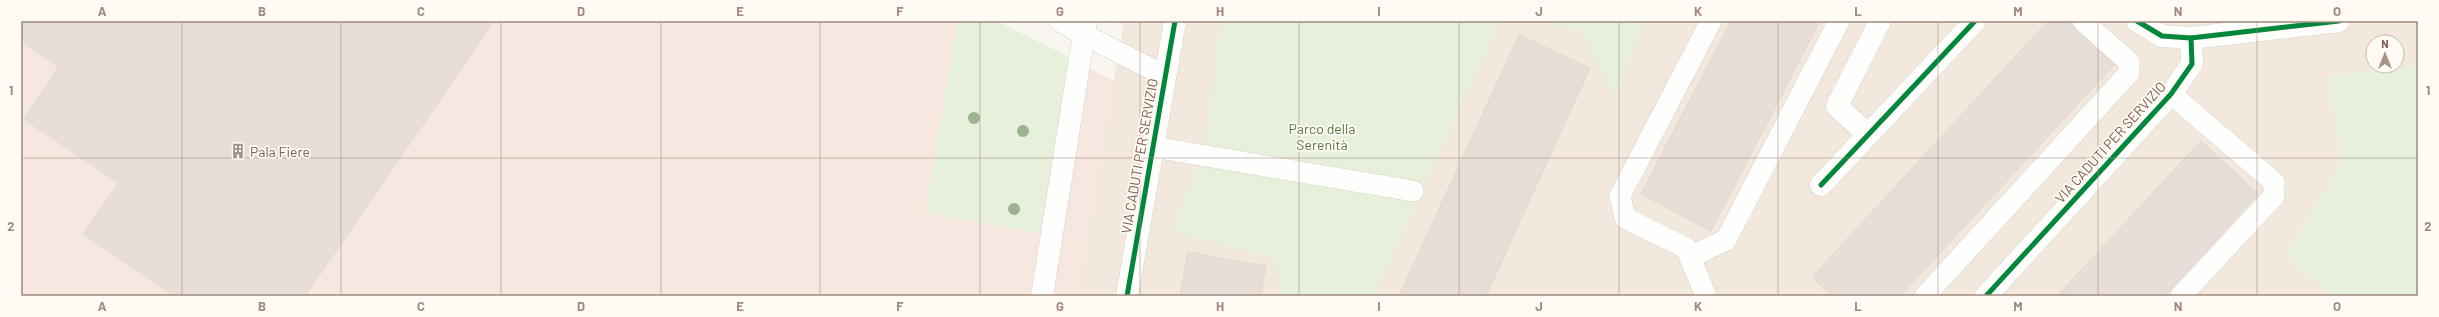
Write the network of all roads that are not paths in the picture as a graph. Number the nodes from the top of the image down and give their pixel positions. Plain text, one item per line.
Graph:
1 (1061, 21) edge
2 (1175, 21) edge
3 (1839, 21) edge
4 (1880, 21) edge
5 (1976, 21) edge
6 (2083, 21) edge
7 (2136, 21) edge
8 (2339, 21) edge
9 (1708, 22) edge
10 (1085, 28) edge
11 (2191, 38) junction
12 (1165, 76) junction
13 (2171, 94) junction
14 (1868, 135) junction
15 (1153, 148) junction
16 (1821, 186) dead end
17 (1413, 191) dead end
18 (1690, 257) junction
19 (1042, 296) edge
20 (1127, 296) edge
21 (1706, 296) edge
22 (1925, 296) edge
23 (1986, 296) edge
24 (2181, 296) edge

1 - 10 street
2 - 12 street, VIA CADUTI PER SERVIZIO
3 - 18 lane
4 - 14 street
5 - 14 street
6 - 22 lane
7 - 11 street
8 - 11 street
9 - 18 lane
10 - 12 lane
10 - 19 street
11 - 13 street, VIA CADUTI PER SERVIZIO
12 - 15 street, VIA CADUTI PER SERVIZIO
13 - 23 street, VIA CADUTI PER SERVIZIO
13 - 24 lane
14 - 16 street
15 - 17 lane
15 - 20 street, VIA CADUTI PER SERVIZIO
18 - 21 lane

